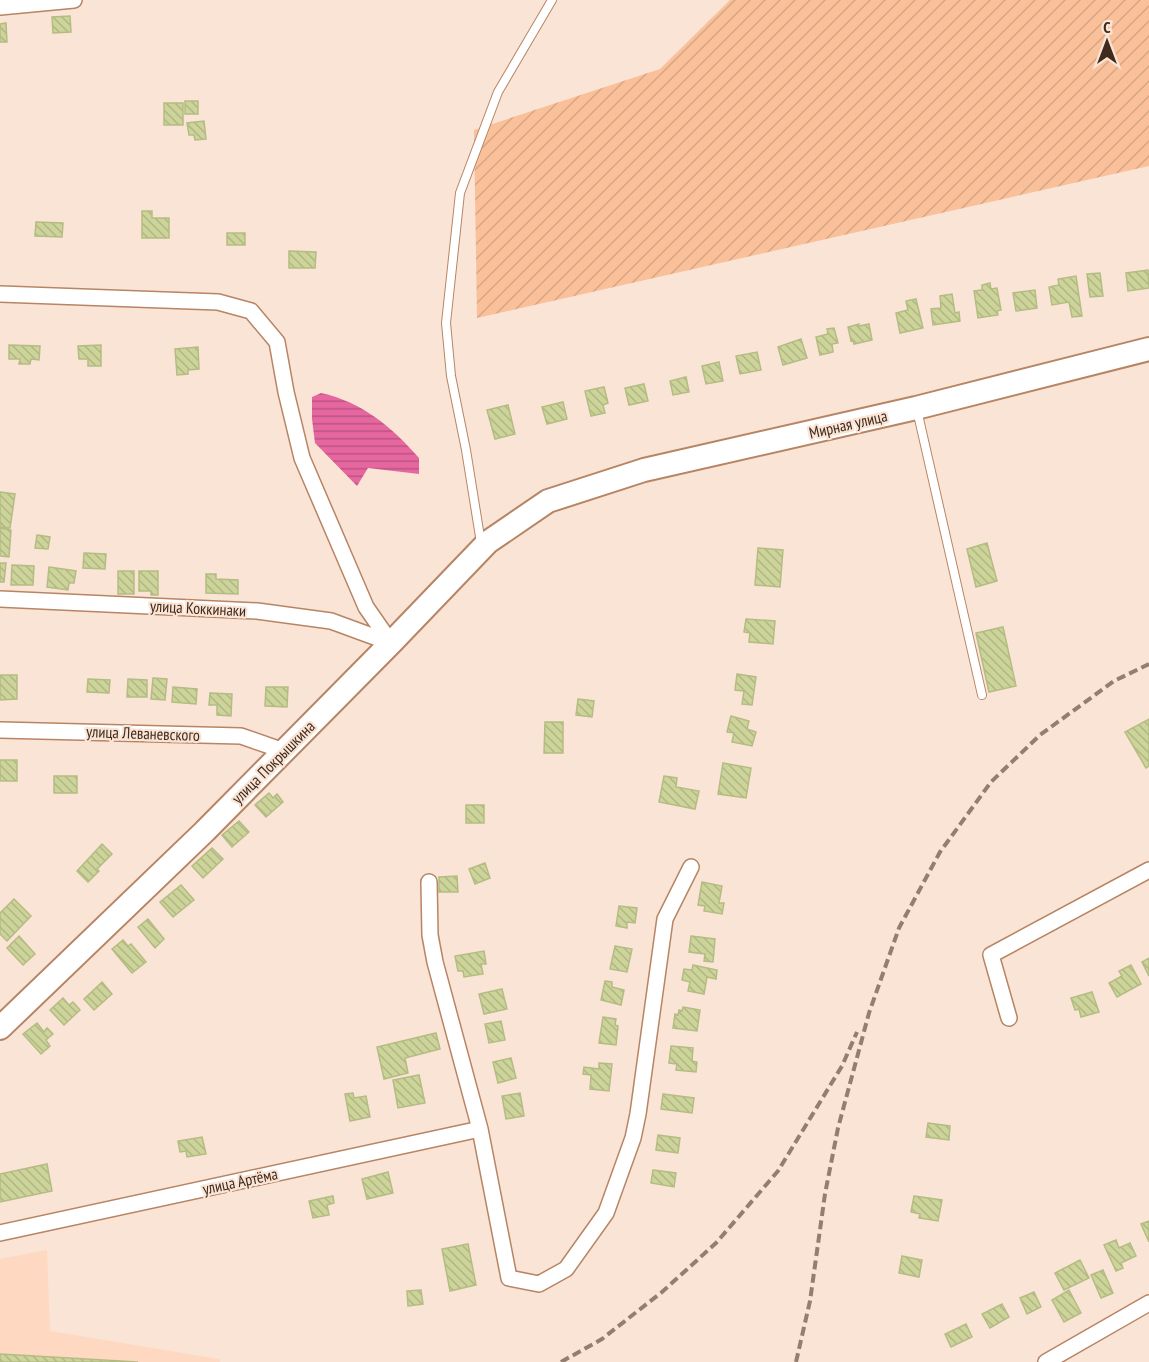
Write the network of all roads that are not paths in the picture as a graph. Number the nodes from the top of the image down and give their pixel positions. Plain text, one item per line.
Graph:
1 (74, 0) edge
2 (552, 0) edge
3 (0, 7) edge
4 (0, 294) edge
5 (1149, 349) edge
6 (916, 408) junction
7 (548, 501) joint
8 (482, 548) junction
9 (0, 599) edge
10 (391, 643) junction
11 (982, 695) dead end
12 (0, 730) edge
13 (284, 751) junction
14 (691, 867) dead end
15 (1149, 870) edge
16 (429, 882) dead end
17 (1009, 1018) dead end
18 (0, 1028) edge
19 (480, 1129) junction
20 (0, 1233) edge
21 (1149, 1303) edge
22 (1046, 1362) edge

1 - 3 street
2 - 8 lane
4 - 10 street
5 - 6 street, Мирная улица
6 - 7 street, Мирная улица
6 - 11 lane
7 - 8 street, улица Покрышкина
8 - 10 street, улица Покрышкина
9 - 10 street, улица Коккинаки
10 - 13 street, улица Покрышкина
12 - 13 street, улица Леваневского
13 - 18 street, улица Покрышкина
14 - 19 street
15 - 17 street
16 - 19 street
19 - 20 street, улица Артёма
21 - 22 street

